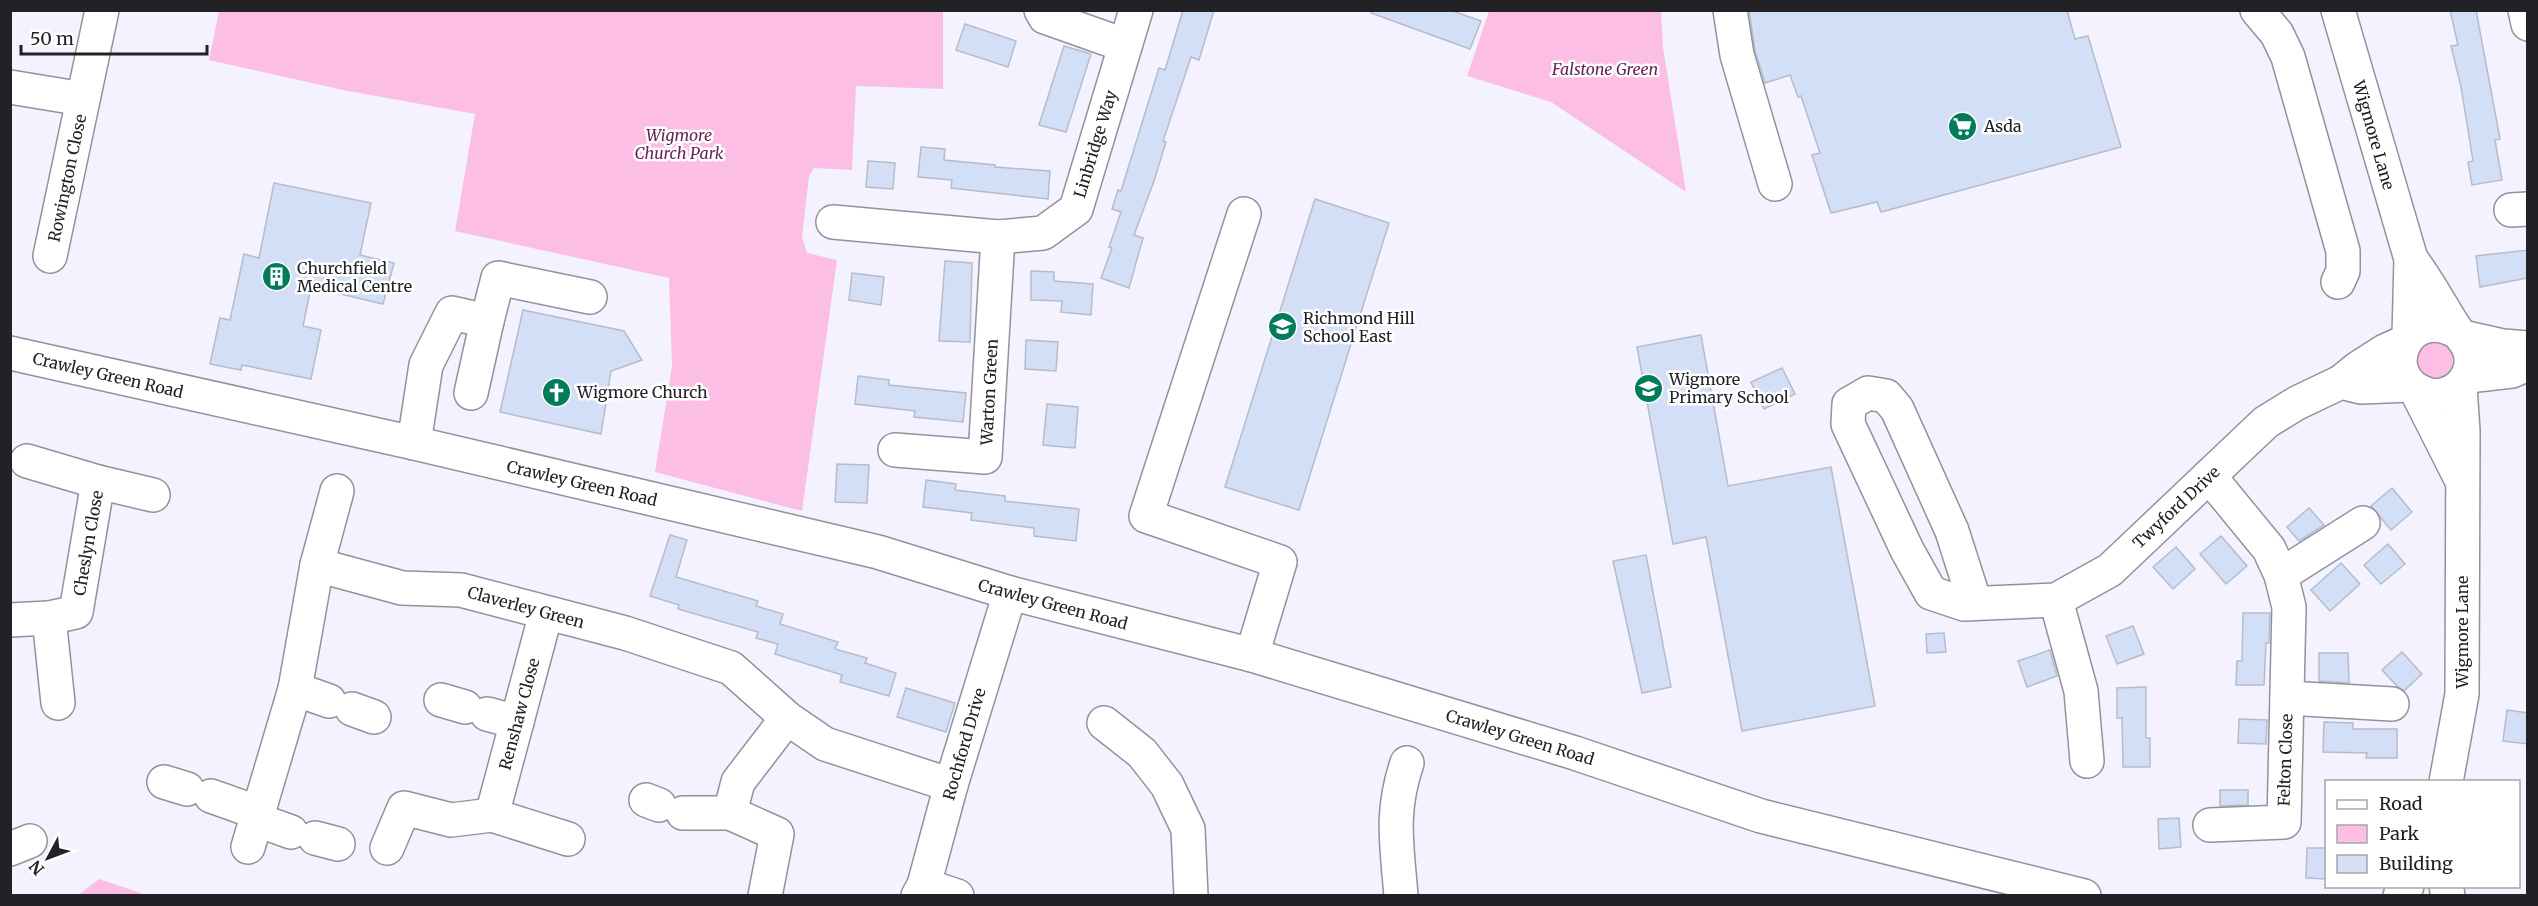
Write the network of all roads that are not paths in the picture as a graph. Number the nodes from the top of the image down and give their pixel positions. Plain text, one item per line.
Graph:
1 (102, 10) edge
2 (1041, 10) edge
3 (1136, 10) edge
4 (1730, 10) edge
5 (2257, 10) edge
6 (2338, 10) edge
7 (2525, 10) edge
8 (2528, 24) edge
9 (1124, 45) junction
10 (10, 87) edge
11 (83, 99) junction
12 (1775, 184) dead end
13 (1244, 214) dead end
14 (833, 222) dead end
15 (998, 237) junction
16 (50, 256) dead end
17 (2411, 259) junction
18 (2338, 282) dead end
19 (590, 297) dead end
20 (487, 321) junction
21 (2460, 335) junction
22 (2407, 339) junction
23 (2528, 348) edge
24 (10, 353) edge
25 (2528, 364) edge
26 (2464, 381) junction
27 (2341, 382) junction
28 (2413, 388) junction
29 (471, 393) dead end
30 (414, 443) junction
31 (895, 450) dead end
32 (27, 461) dead end
33 (2209, 476) junction
34 (2462, 481) junction
35 (98, 482) junction
36 (153, 495) dead end
37 (335, 500) dead end
38 (2363, 523) dead end
39 (317, 566) junction
40 (2281, 575) junction
41 (1010, 593) junction
42 (2056, 600) junction
43 (1987, 603) junction
44 (546, 613) junction
45 (49, 618) junction
46 (10, 620) edge
47 (1252, 655) junction
48 (295, 689) junction
49 (2287, 698) junction
50 (58, 703) dead end
51 (2392, 704) dead end
52 (352, 709) dead end
53 (787, 718) junction
54 (1104, 723) dead end
55 (2086, 761) dead end
56 (1407, 763) dead end
57 (2446, 780) edge
58 (951, 784) junction
59 (187, 789) dead end
60 (663, 806) dead end
61 (730, 813) junction
62 (492, 815) junction
63 (2210, 825) dead end
64 (253, 826) junction
65 (315, 838) dead end
66 (568, 840) dead end
67 (387, 848) dead end
68 (921, 890) edge
69 (765, 896) edge
70 (957, 896) edge
71 (1191, 896) edge
72 (1401, 896) edge
73 (2084, 896) edge

1 - 11 street, Rowington Close
2 - 9 street
3 - 9 street, Linbridge Way
4 - 12 street
5 - 18 street
6 - 17 street, Wigmore Lane
7 - 8 street
9 - 15 street, Linbridge Way
10 - 11 street, Rowington Close
11 - 16 street, Rowington Close
13 - 47 street
14 - 15 street, Linbridge Way
15 - 31 street, Warton Green
17 - 21 street, Wigmore Lane
17 - 22 street, Wigmore Lane
19 - 20 street
20 - 29 street
20 - 30 street
21 - 22 street
21 - 23 street
21 - 26 street, Wigmore Lane
22 - 27 street, Twyford Drive
22 - 28 street, Wigmore Lane
24 - 30 street, Crawley Green Road
25 - 26 street
26 - 28 street
26 - 34 street, Wigmore Lane
27 - 28 street
27 - 33 street, Twyford Drive
28 - 34 street, Wigmore Lane
30 - 41 street, Crawley Green Road
32 - 35 street, Cheslyn Close
33 - 40 street, Felton Close
33 - 42 street, Twyford Drive
34 - 57 street, Wigmore Lane
35 - 36 street
35 - 45 street, Cheslyn Close
37 - 39 street
38 - 40 street
39 - 44 street, Claverley Green
39 - 48 street
40 - 49 street, Felton Close
41 - 47 street, Crawley Green Road
41 - 58 street, Rochford Drive
42 - 43 street, Twyford Drive
42 - 55 street
43 - 43 street, Twyford Drive
44 - 53 street, Claverley Green
44 - 62 street, Renshaw Close
45 - 46 street, Cheslyn Close
45 - 50 street
47 - 73 street, Crawley Green Road
48 - 52 street
48 - 64 street
49 - 51 street, Felton Close
49 - 63 street, Felton Close
53 - 58 street, Claverley Green
53 - 61 street
54 - 71 street
56 - 72 street
58 - 68 street, Rochford Drive
59 - 64 street
60 - 61 street
61 - 69 street
62 - 66 street
62 - 67 street
64 - 65 street
68 - 70 street

